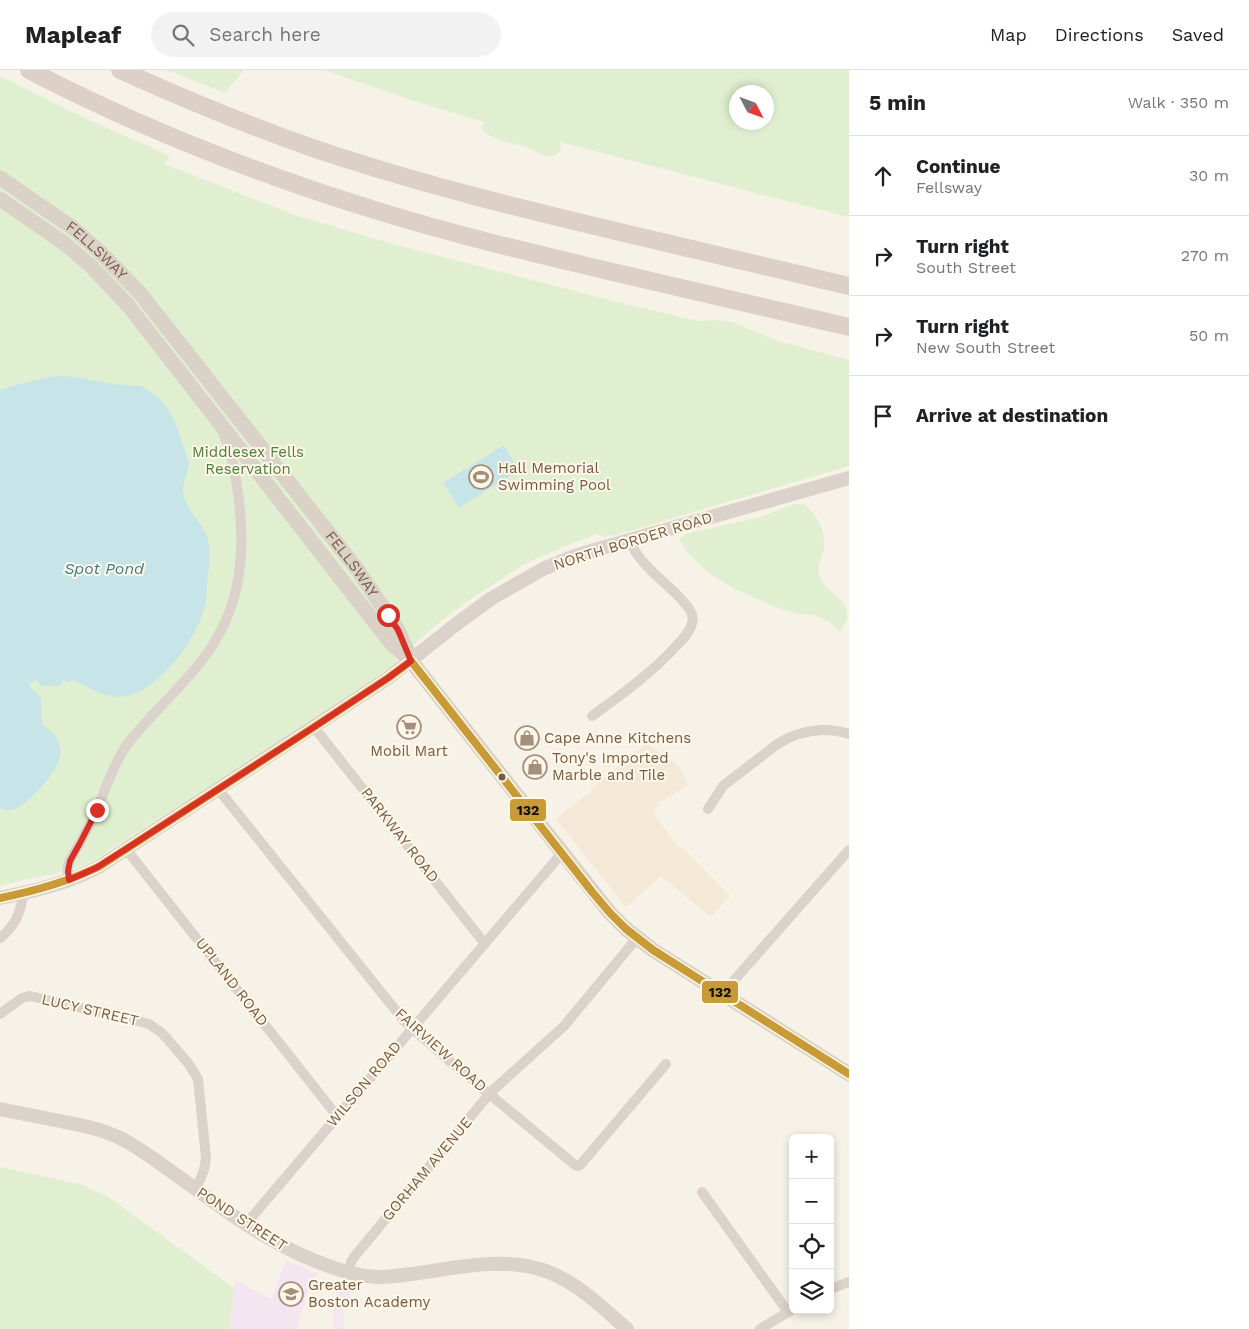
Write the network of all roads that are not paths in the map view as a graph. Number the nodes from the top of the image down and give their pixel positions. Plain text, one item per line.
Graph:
1 (28, 70) edge
2 (120, 70) edge
3 (0, 178) edge
4 (0, 199) edge
5 (849, 286) edge
6 (849, 328) edge
7 (219, 422) junction
8 (849, 478) edge
9 (630, 540) junction
10 (411, 661) junction
11 (592, 716) dead end
12 (314, 727) junction
13 (849, 734) edge
14 (218, 789) junction
15 (708, 809) dead end
16 (126, 849) junction
17 (849, 850) edge
18 (562, 853) junction
19 (69, 880) junction
20 (24, 893) junction
21 (0, 898) edge
22 (0, 938) edge
23 (637, 938) junction
24 (485, 944) junction
25 (722, 994) junction
26 (0, 1014) edge
27 (411, 1028) junction
28 (666, 1064) dead end
29 (849, 1074) edge
30 (489, 1094) junction
31 (0, 1109) edge
32 (337, 1116) junction
33 (196, 1190) junction
34 (702, 1192) dead end
35 (245, 1225) junction
36 (348, 1273) junction
37 (849, 1282) edge
38 (834, 1288) edge
39 (789, 1309) edge
40 (789, 1311) edge
41 (627, 1329) edge
42 (760, 1329) edge

1 - 6 highway
2 - 5 highway
3 - 10 main road, FELLSWAY
4 - 7 main road, FELLSWAY
7 - 10 main road, FELLSWAY
7 - 19 street
8 - 9 main road, NORTH BORDER ROAD
9 - 10 main road, NORTH BORDER ROAD
9 - 11 street
10 - 12 main road, NORTH BORDER ROAD
10 - 18 main road
12 - 14 main road, NORTH BORDER ROAD
12 - 24 street, PARKWAY ROAD
13 - 15 street
14 - 16 main road, NORTH BORDER ROAD
14 - 27 street, FAIRVIEW ROAD
16 - 19 main road, NORTH BORDER ROAD
16 - 32 street, UPLAND ROAD
17 - 25 street
18 - 23 main road
18 - 24 street, WILSON ROAD
19 - 20 main road, NORTH BORDER ROAD
20 - 21 main road, NORTH BORDER ROAD
20 - 22 street
23 - 25 main road
23 - 30 street, GORHAM AVENUE
24 - 27 street, WILSON ROAD
25 - 29 main road
26 - 33 street, LUCY STREET
27 - 30 street, FAIRVIEW ROAD
27 - 32 street, WILSON ROAD
28 - 30 street, FAIRVIEW ROAD
30 - 36 street, GORHAM AVENUE
31 - 33 main road, POND STREET
32 - 35 street, WILSON ROAD
33 - 35 main road, POND STREET
34 - 39 street
35 - 36 main road, POND STREET
36 - 41 main road, POND STREET
37 - 38 street
40 - 42 street

